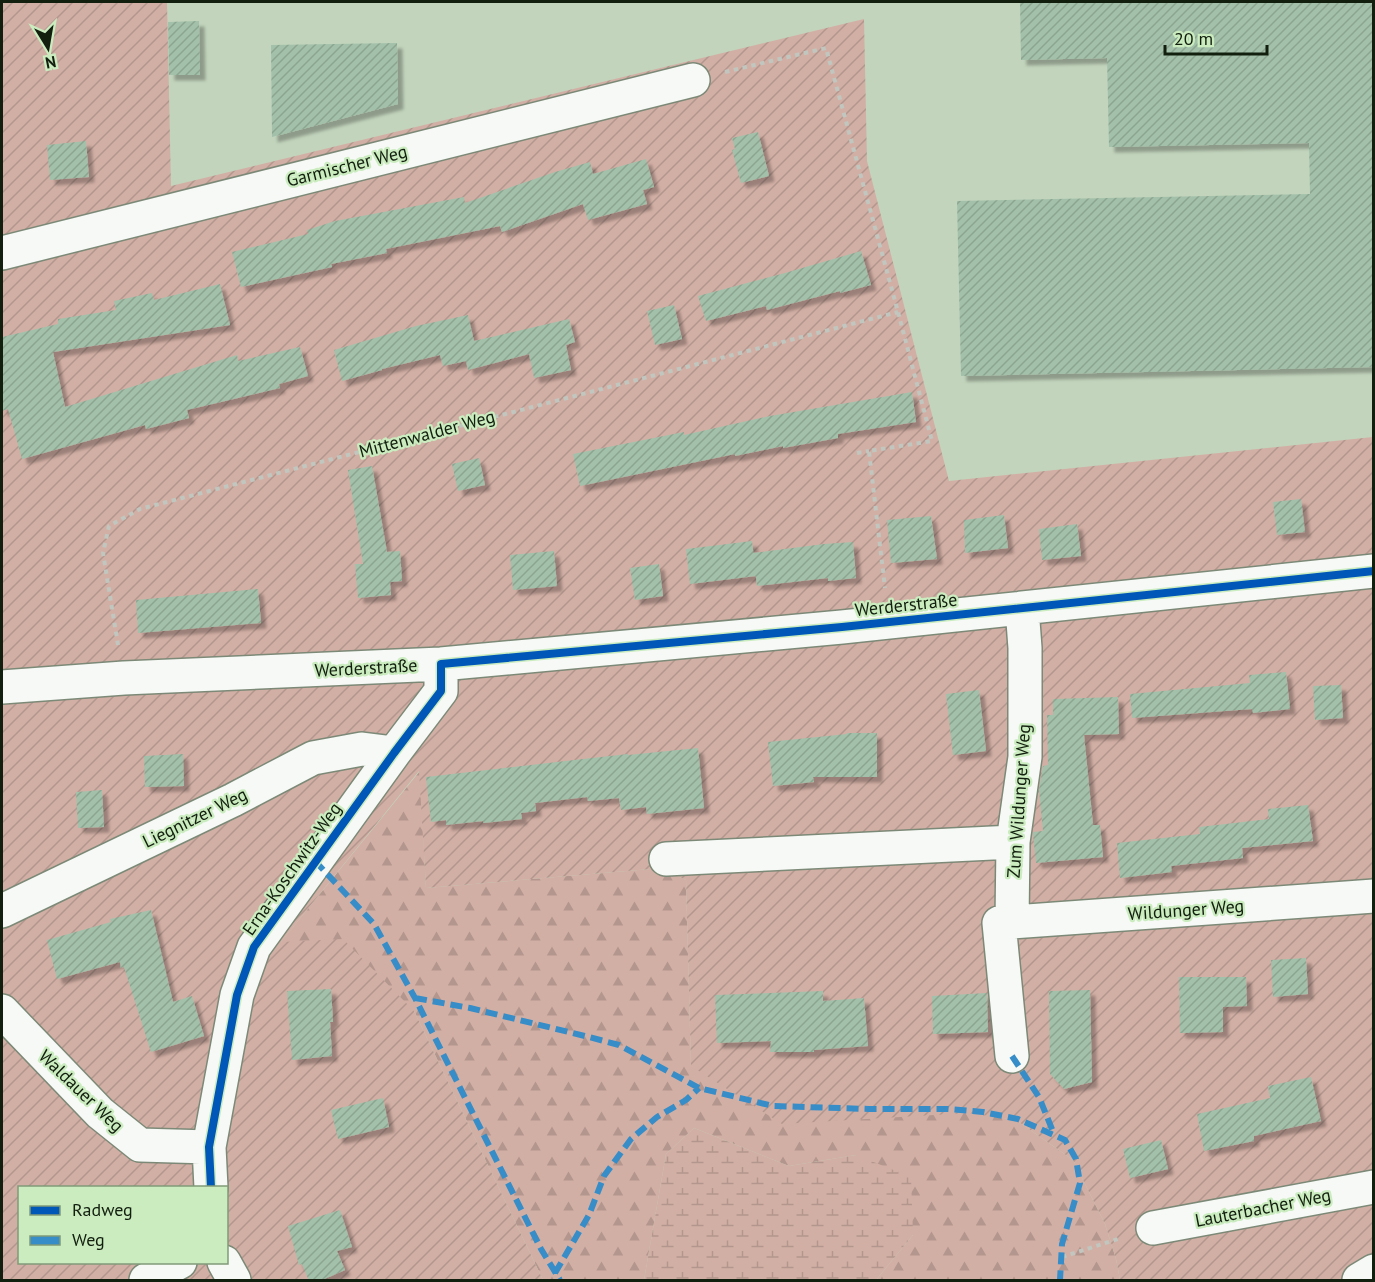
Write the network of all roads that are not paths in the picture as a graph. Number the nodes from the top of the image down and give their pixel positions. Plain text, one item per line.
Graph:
1 (693, 80) road end
2 (2, 253) edge
3 (1374, 571) edge
4 (1022, 608) junction
5 (441, 664) junction
6 (2, 687) edge
7 (394, 753) junction
8 (1013, 842) junction
9 (666, 859) dead end
10 (1374, 896) edge
11 (2, 911) edge
12 (1005, 923) junction
13 (2, 1011) edge
14 (1012, 1056) dead end
15 (209, 1147) junction
16 (211, 1186) edge
17 (1374, 1187) edge
18 (1153, 1228) road end
19 (178, 1264) edge
20 (225, 1264) edge
21 (1374, 1270) edge
22 (146, 1281) edge
23 (234, 1281) edge
24 (1359, 1281) edge

1 - 2 street, Garmischer Weg
3 - 4 street, Werderstraße
4 - 5 street, Werderstraße
4 - 8 street, Zum Wildunger Weg
5 - 6 street, Werderstraße
5 - 7 street, Erna-Koschwitz-Weg
7 - 11 street, Liegnitzer Weg
7 - 15 street, Erna-Koschwitz-Weg
8 - 9 street
8 - 12 street, Zum Wildunger Weg
10 - 12 street, Wildunger Weg
12 - 14 street, Zum Wildunger Weg
13 - 15 street, Waldauer Weg
15 - 16 street, Erna-Koschwitz-Weg
17 - 18 street, Lauterbacher Weg
19 - 22 street
20 - 23 street
21 - 24 street

